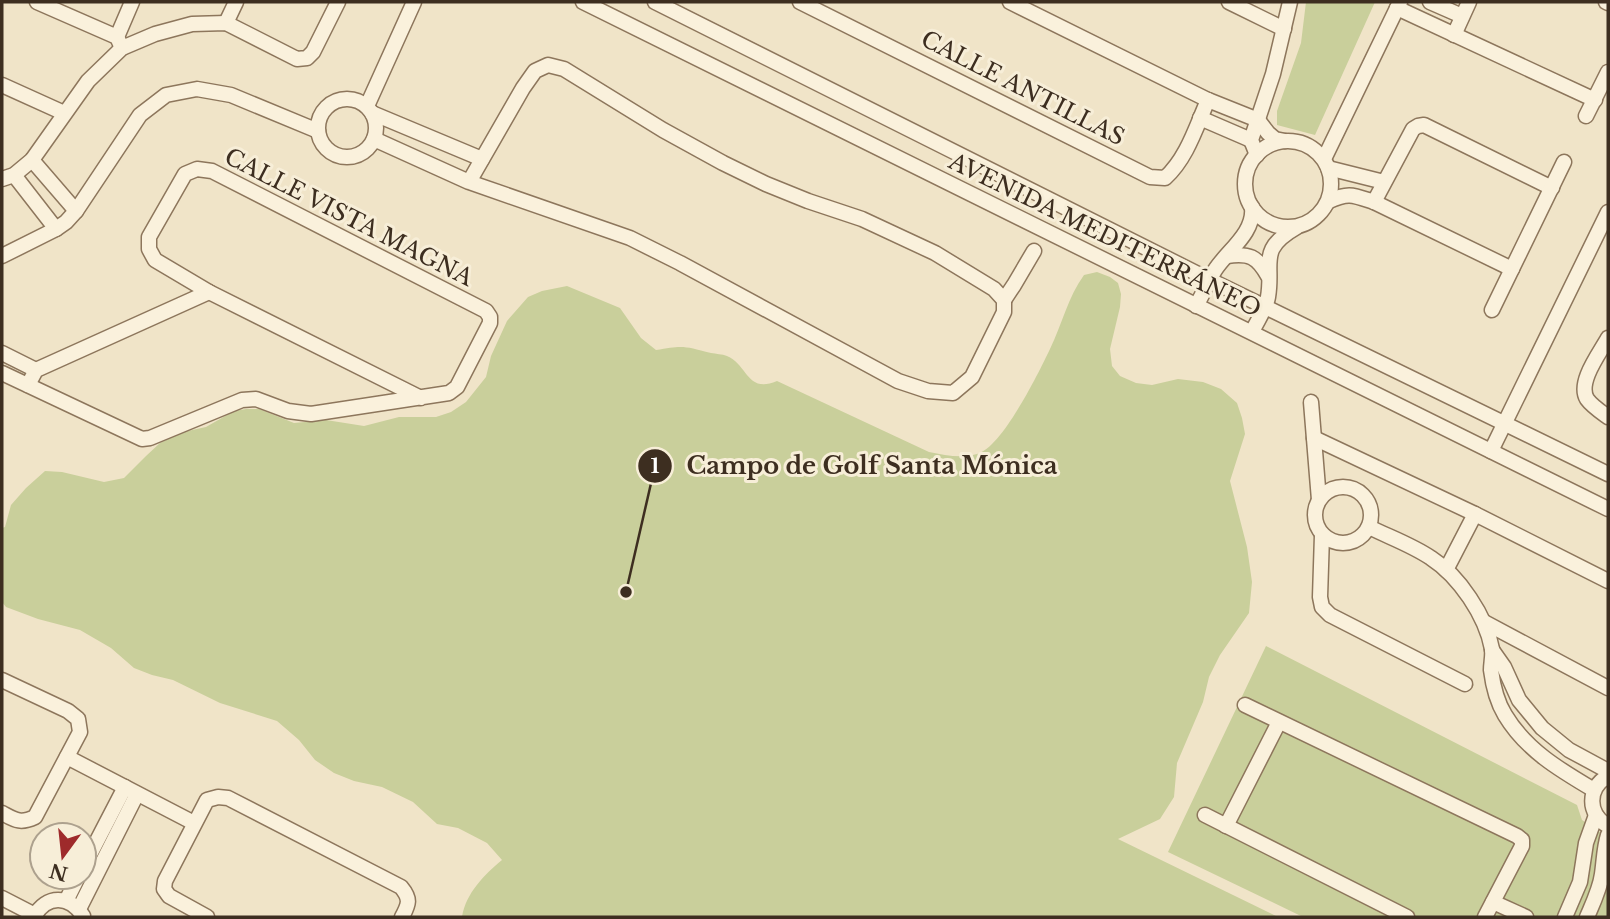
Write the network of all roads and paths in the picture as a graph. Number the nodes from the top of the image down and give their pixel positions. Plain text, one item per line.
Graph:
1 (37, 2) edge
2 (132, 2) edge
3 (236, 2) edge
4 (338, 2) edge
5 (414, 2) edge
6 (583, 2) edge
7 (655, 2) edge
8 (800, 2) edge
9 (1010, 2) edge
10 (1229, 2) edge
11 (1430, 2) edge
12 (1469, 2) edge
13 (1286, 4) edge
14 (1398, 5) edge
15 (1462, 16) junction
16 (226, 23) junction
17 (1284, 29) junction
18 (1454, 35) junction
19 (120, 43) junction
20 (1608, 72) edge
21 (2, 85) edge
22 (1208, 100) junction
23 (1595, 100) junction
24 (369, 110) junction
25 (64, 113) junction
26 (1586, 116) dead end
27 (1200, 118) junction
28 (1258, 120) junction
29 (318, 131) junction
30 (374, 139) junction
31 (1251, 140) junction
32 (1285, 141) junction
33 (1257, 155) junction
34 (482, 159) junction
35 (32, 160) junction
36 (1564, 162) dead end
37 (1326, 164) junction
38 (8, 177) edge
39 (1384, 181) junction
40 (469, 182) junction
41 (1552, 188) junction
42 (1329, 201) junction
43 (1374, 202) junction
44 (1252, 207) junction
45 (76, 211) junction
46 (1608, 212) edge
47 (1297, 226) junction
48 (56, 229) junction
49 (1034, 251) dead end
50 (2, 256) edge
51 (1227, 256) junction
52 (1512, 269) junction
53 (1268, 276) junction
54 (1210, 280) junction
55 (209, 292) junction
56 (1003, 300) junction
57 (1265, 305) junction
58 (1196, 306) junction
59 (1492, 310) dead end
60 (1252, 332) junction
61 (1608, 338) edge
62 (2, 353) edge
63 (36, 370) junction
64 (2, 373) edge
65 (28, 385) junction
66 (421, 398) junction
67 (1311, 402) dead end
68 (1608, 417) edge
69 (1504, 423) junction
70 (1314, 438) junction
71 (1491, 451) junction
72 (1608, 474) edge
73 (1318, 500) junction
74 (1608, 509) edge
75 (1475, 513) junction
76 (1369, 527) junction
77 (1322, 535) junction
78 (1446, 570) junction
79 (1608, 581) edge
80 (1484, 622) junction
81 (1492, 650) junction
82 (2, 680) edge
83 (1465, 684) dead end
84 (1608, 688) edge
85 (1245, 705) dead end
86 (1279, 722) junction
87 (67, 757) junction
88 (1608, 774) edge
89 (1594, 790) junction
90 (131, 791) junction
91 (2, 813) edge
92 (1205, 815) dead end
93 (1596, 815) junction
94 (194, 823) junction
95 (1608, 825) edge
96 (1226, 826) junction
97 (1608, 835) edge
98 (98, 844) edge
99 (1583, 870) junction
100 (1602, 874) junction
101 (71, 891) edge
102 (2, 898) edge
103 (66, 901) junction
104 (1493, 902) junction
105 (81, 913) edge
106 (35, 916) edge
107 (208, 917) edge
108 (402, 917) edge
109 (1407, 917) edge
110 (1485, 917) edge
111 (1526, 917) edge
112 (1565, 917) edge
113 (1587, 917) edge

1 - 19 street
2 - 19 street
3 - 16 street
4 - 16 street
5 - 24 street
6 - 58 street, AVENIDA MEDITERRÁNEO
7 - 54 street, AVENIDA MEDITERRÁNEO
8 - 27 street, CALLE ANTILLAS
9 - 22 street
10 - 17 street
11 - 15 street
12 - 15 street
13 - 17 street
14 - 18 street
14 - 37 street
15 - 18 street
16 - 19 street
17 - 28 street
18 - 23 street
19 - 25 street
20 - 23 street
21 - 25 street
22 - 27 street, CALLE ANTILLAS
22 - 28 street
23 - 26 street
24 - 29 street
24 - 30 street
24 - 34 street
25 - 35 street
27 - 31 street
28 - 31 street
28 - 32 street
29 - 30 street
29 - 45 street
30 - 40 street
31 - 33 street
32 - 33 street
32 - 37 street
33 - 44 street
34 - 40 street
34 - 56 street
35 - 38 street
35 - 45 street
36 - 41 street
37 - 39 street
37 - 42 street
38 - 48 street
39 - 41 street
39 - 43 street
40 - 56 street
41 - 52 street
42 - 43 street
42 - 47 street
43 - 52 street
44 - 47 street
44 - 51 street
45 - 48 street
46 - 69 street
47 - 53 street
48 - 50 street
49 - 56 street
51 - 53 street
51 - 54 street
52 - 59 street
53 - 57 street
54 - 57 street, AVENIDA MEDITERRÁNEO
54 - 58 street
55 - 63 street
55 - 66 street, CALLE VISTA MAGNA
55 - 66 street, CALLE VISTA MAGNA
57 - 60 street
57 - 69 street, AVENIDA MEDITERRÁNEO
58 - 60 street, AVENIDA MEDITERRÁNEO
60 - 71 street, AVENIDA MEDITERRÁNEO
61 - 68 street
62 - 63 street
63 - 65 street
64 - 65 street, CALLE VISTA MAGNA
65 - 66 street, CALLE VISTA MAGNA
67 - 70 street
69 - 71 street
69 - 72 street, AVENIDA MEDITERRÁNEO
70 - 73 street
70 - 75 street
71 - 74 street, AVENIDA MEDITERRÁNEO
73 - 76 street
73 - 77 street
75 - 78 street
75 - 79 street
76 - 77 street
76 - 78 street
77 - 83 street
78 - 80 street
80 - 81 street
80 - 84 street
81 - 88 street
81 - 89 street
82 - 87 street
85 - 86 street
86 - 96 street
86 - 104 street
87 - 90 street
87 - 91 street
88 - 89 street
89 - 93 street
90 - 94 street
90 - 98 street
90 - 105 street
92 - 96 street
93 - 95 street
93 - 99 street
94 - 107 street
94 - 108 street
96 - 109 street
97 - 100 street
99 - 100 street
99 - 112 street
100 - 113 street
101 - 103 street
102 - 106 street
103 - 105 street
103 - 106 street
104 - 110 street
104 - 111 street

